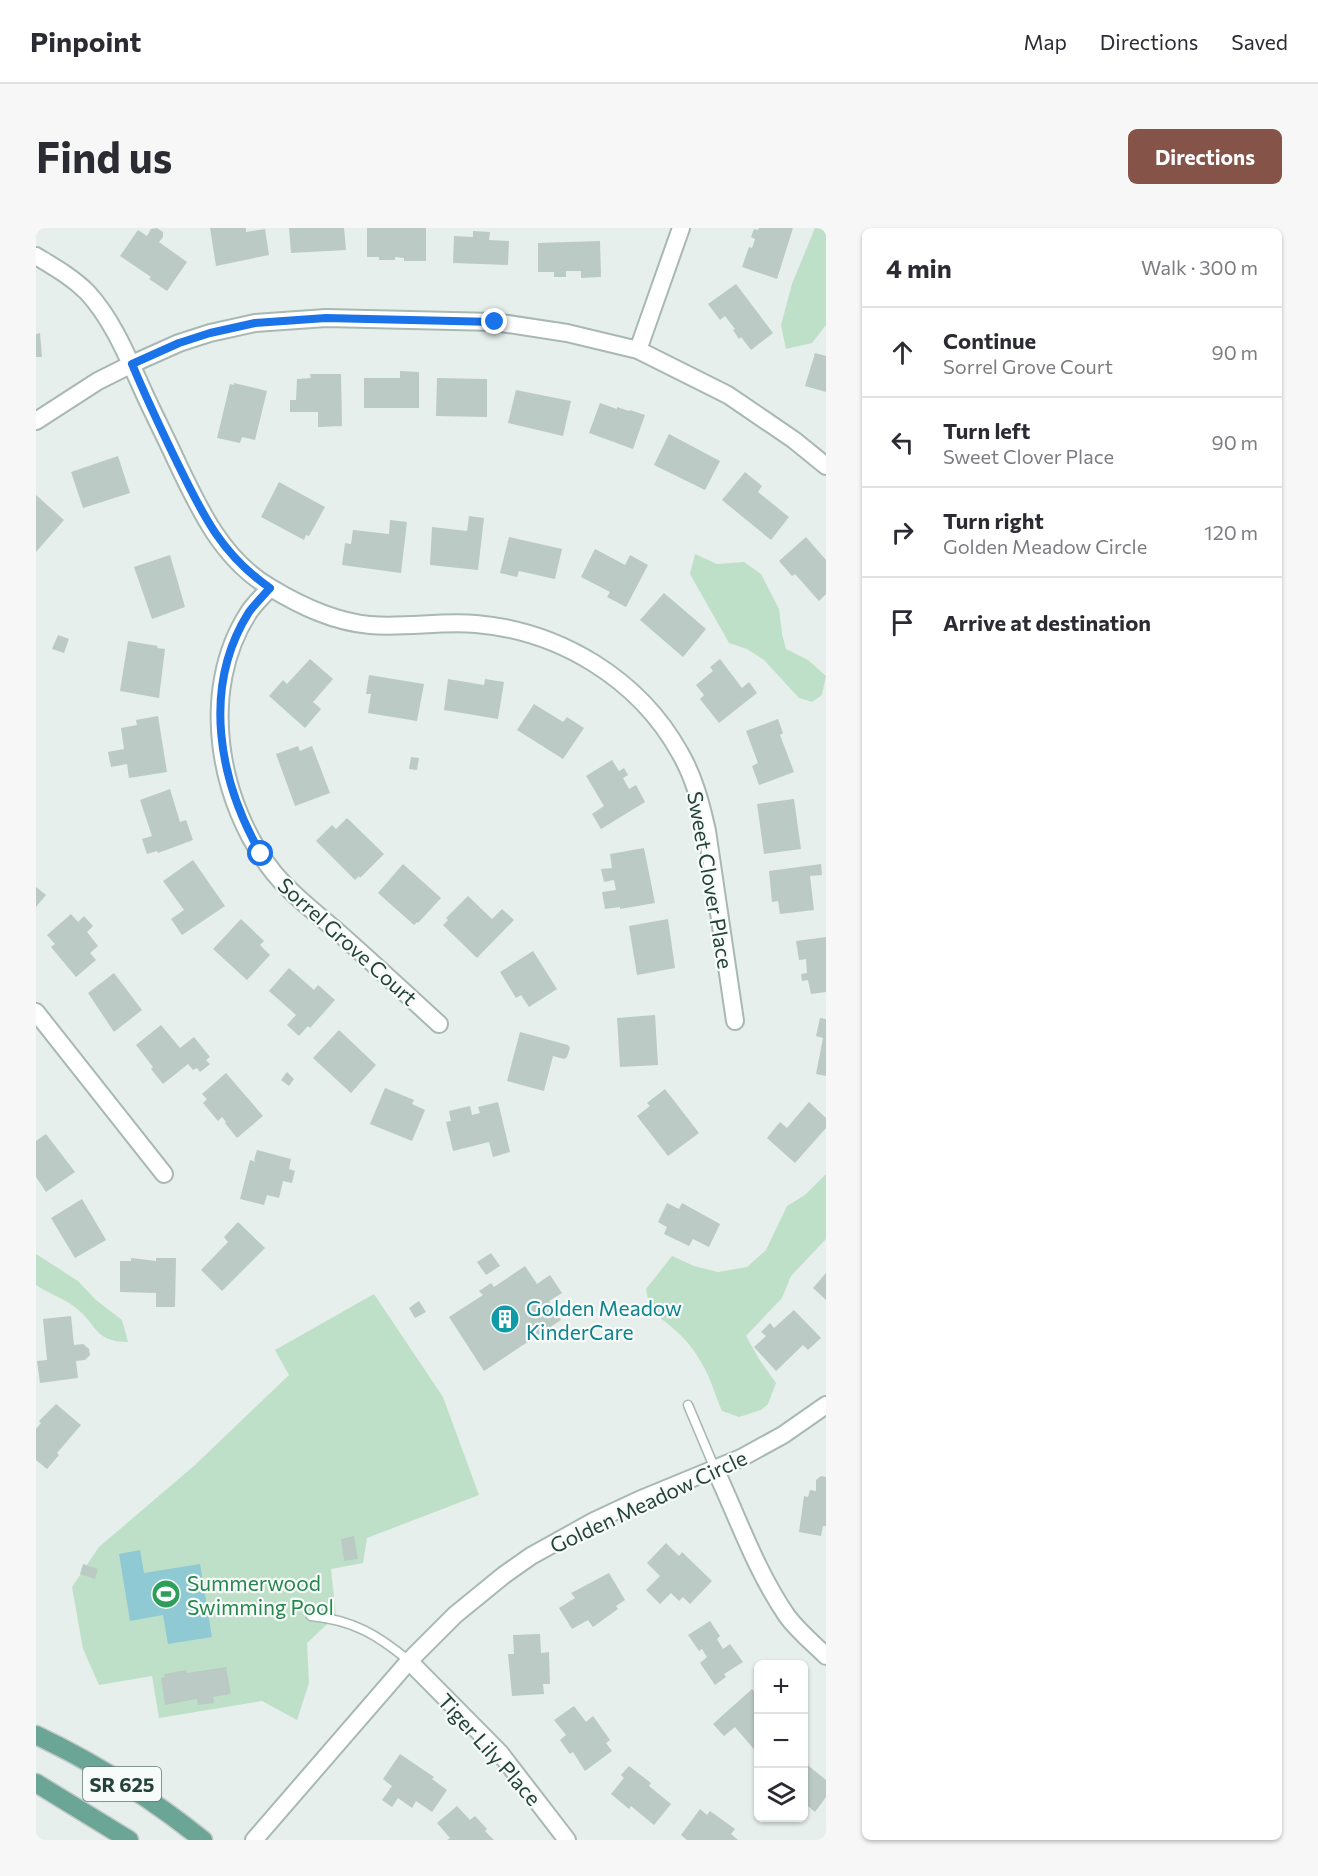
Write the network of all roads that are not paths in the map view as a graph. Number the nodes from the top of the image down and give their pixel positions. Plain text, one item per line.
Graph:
1 (681, 228) edge
2 (36, 256) edge
3 (638, 350) junction
4 (132, 364) junction
5 (36, 421) edge
6 (826, 466) edge
7 (270, 588) junction
8 (36, 1012) edge
9 (735, 1021) dead end
10 (439, 1024) dead end
11 (164, 1174) dead end
12 (688, 1405) dead end
13 (826, 1405) edge
14 (715, 1469) junction
15 (311, 1616) dead end
16 (826, 1656) edge
17 (410, 1661) junction
18 (36, 1735) edge
19 (36, 1783) edge
20 (129, 1840) edge
21 (203, 1840) edge
22 (255, 1840) edge
23 (567, 1840) edge

1 - 3 street
2 - 4 street, Sweet Clover Place
3 - 4 street
3 - 6 street
4 - 5 street
4 - 7 street, Sweet Clover Place
7 - 9 street, Sweet Clover Place
7 - 10 street, Sorrel Grove Court
8 - 11 street
12 - 14 lane
13 - 14 street, Golden Meadow Circle
14 - 16 street
14 - 17 street, Golden Meadow Circle
15 - 17 lane
17 - 22 street, Golden Meadow Circle
17 - 23 street, Tiger Lily Place
18 - 21 main road, SR 625
19 - 20 main road, SR 625

